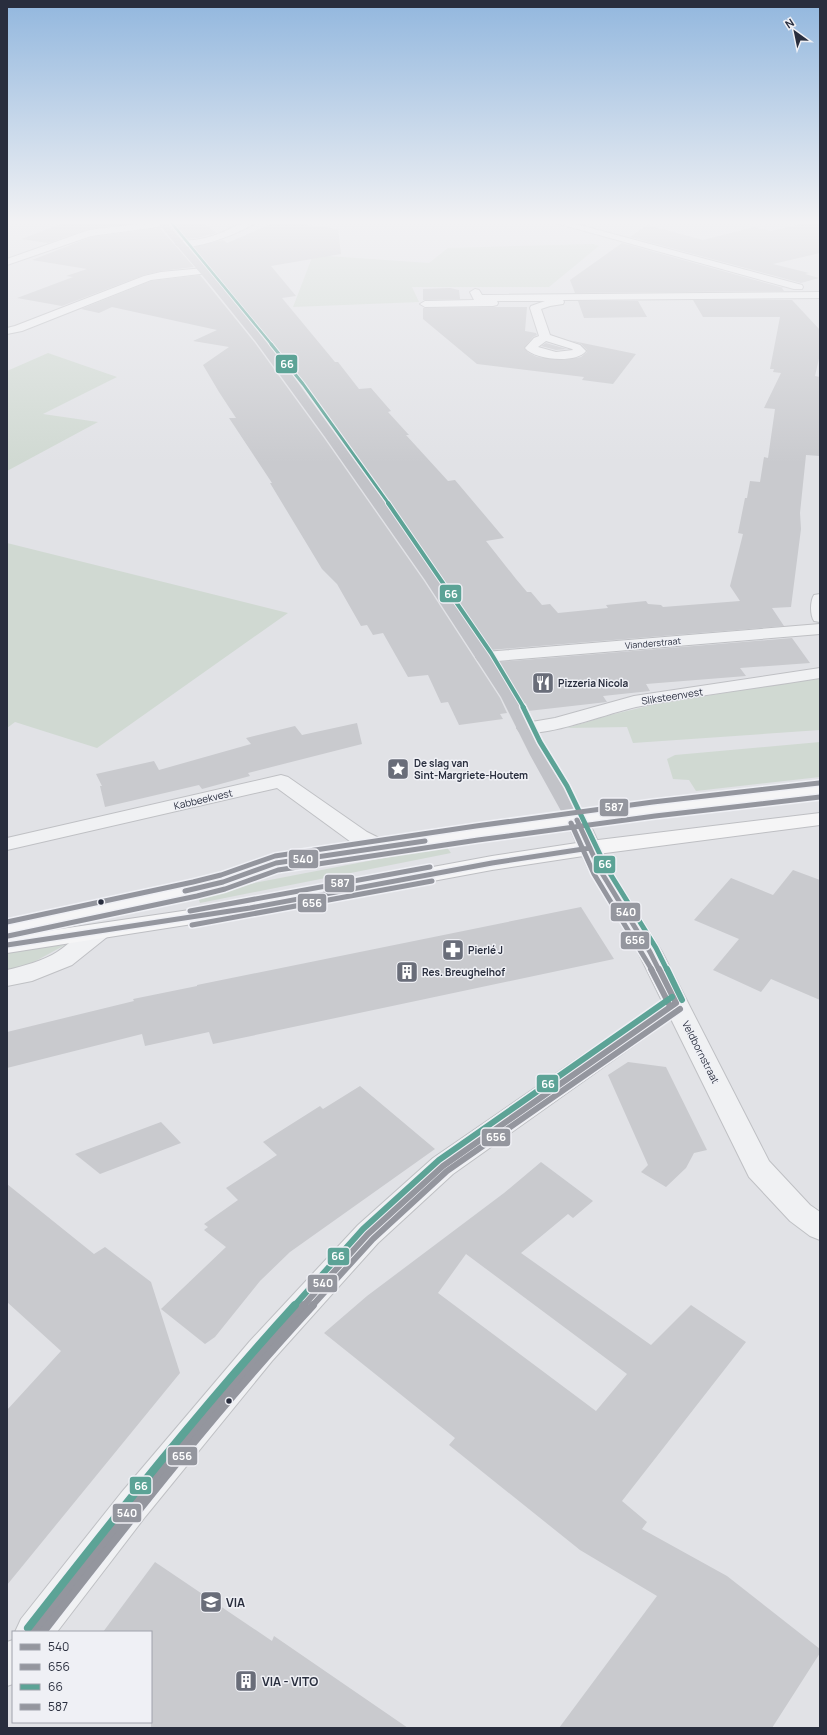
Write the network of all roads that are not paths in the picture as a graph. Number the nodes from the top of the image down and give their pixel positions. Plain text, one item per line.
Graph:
1 (89, 301) edge
2 (228, 301) edge
3 (689, 301) edge
4 (548, 302) junction
5 (425, 304) dead end
6 (7, 331) edge
7 (545, 337) dead end
8 (820, 599) edge
9 (820, 617) edge
10 (820, 629) edge
11 (485, 657) junction
12 (820, 673) edge
13 (527, 728) junction
14 (820, 790) edge
15 (820, 819) edge
16 (577, 820) junction
17 (7, 844) edge
18 (381, 848) junction
19 (590, 848) junction
20 (7, 929) edge
21 (99, 932) junction
22 (7, 945) edge
23 (7, 978) edge
24 (676, 1003) junction
25 (820, 1228) edge
26 (35, 1631) edge

1 - 6 street
2 - 11 street
3 - 4 street
4 - 5 street
4 - 7 street
8 - 9 street
10 - 11 street, Vianderstraat
11 - 13 street
12 - 13 street, Sliksteenvest
13 - 16 street
14 - 16 main road
15 - 19 main road
16 - 18 main road
16 - 19 street, Veldbornstraat
17 - 18 street, Kabbeekvest
18 - 20 main road
19 - 21 main road
19 - 24 street, Veldbornstraat
21 - 22 main road
21 - 23 street
24 - 25 street, Veldbornstraat
24 - 26 street

